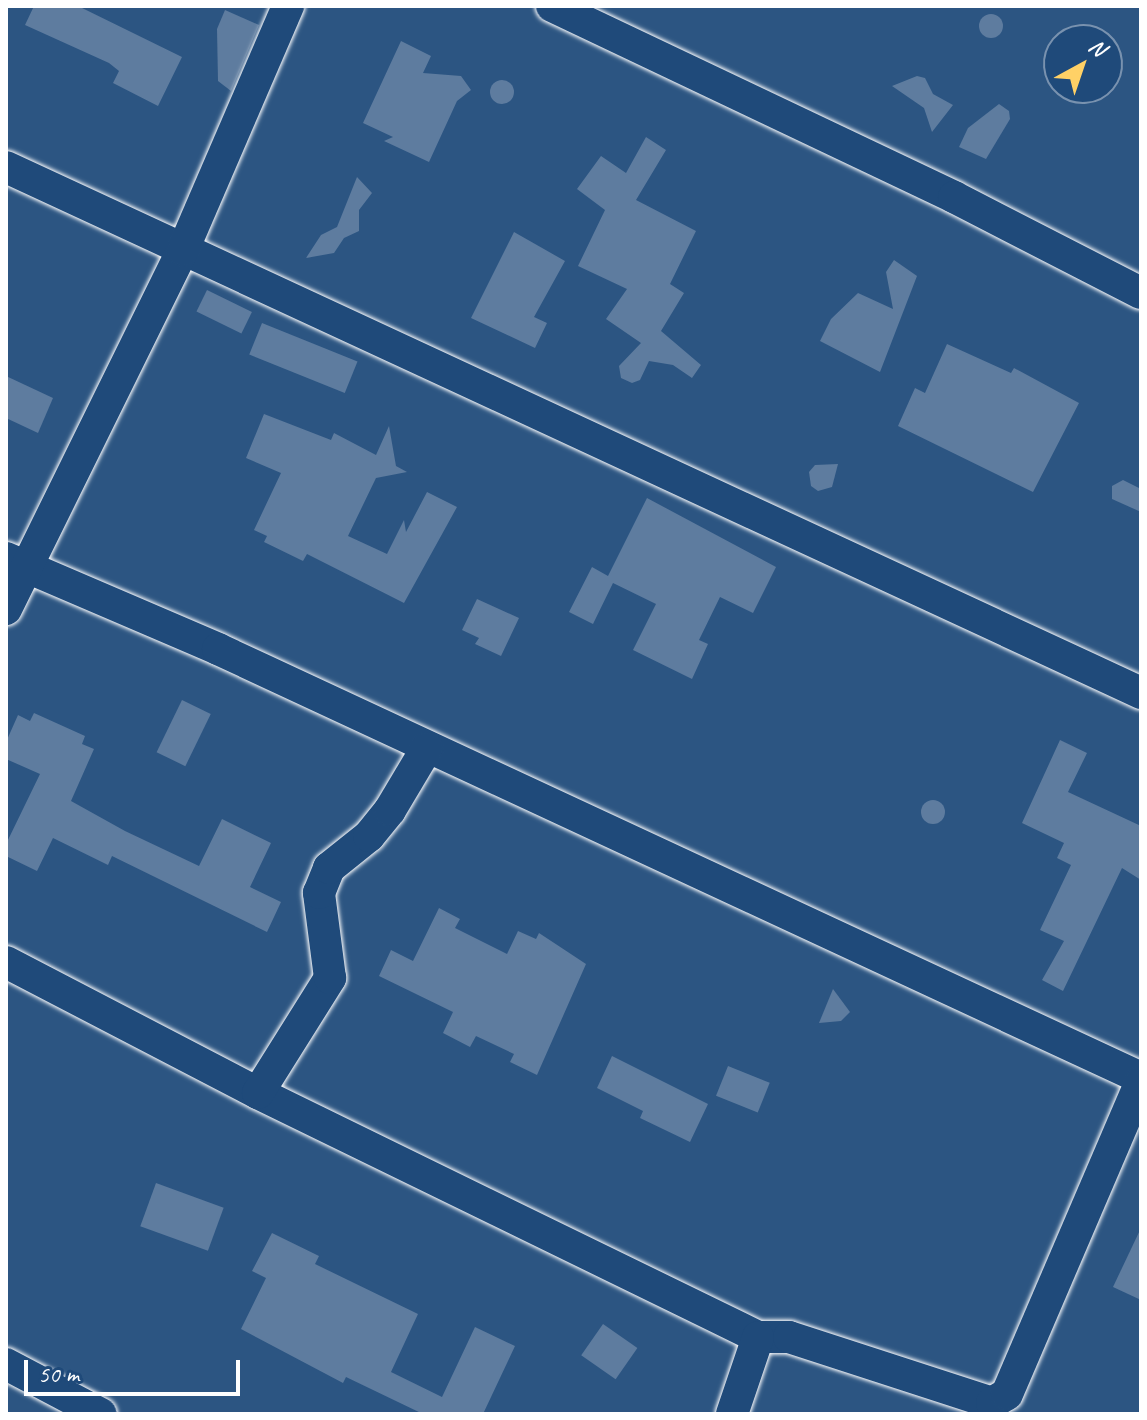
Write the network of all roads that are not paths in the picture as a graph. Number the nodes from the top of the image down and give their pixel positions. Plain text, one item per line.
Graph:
1 (288, 6) edge
2 (552, 6) edge
3 (6, 167) edge
4 (183, 250) junction
5 (1141, 293) edge
6 (16, 563) edge
7 (6, 609) edge
8 (1141, 693) edge
9 (427, 748) junction
10 (6, 962) edge
11 (1141, 1080) edge
12 (258, 1093) junction
13 (758, 1337) junction
14 (6, 1364) edge
15 (101, 1414) edge
16 (732, 1414) edge

1 - 4 street
2 - 5 street
3 - 4 street
4 - 6 street
4 - 8 street
6 - 7 street
6 - 9 street
9 - 11 street
9 - 12 street
10 - 12 street
11 - 13 street
12 - 13 street
13 - 16 street
14 - 15 street

